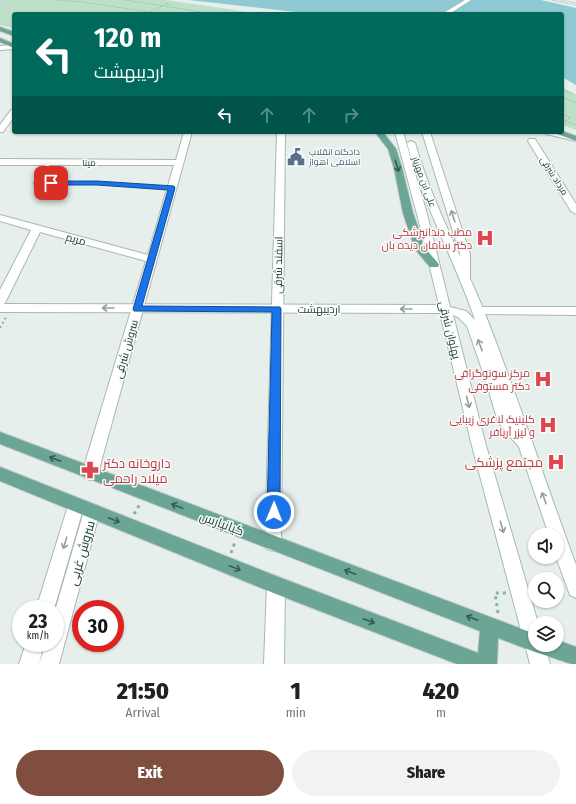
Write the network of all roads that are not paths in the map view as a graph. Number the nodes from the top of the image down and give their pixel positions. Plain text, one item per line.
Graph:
1 (463, 0) edge
2 (469, 0) edge
3 (442, 12) edge
4 (448, 12) edge
5 (0, 29) edge
6 (12, 33) edge
7 (0, 40) edge
8 (12, 45) edge
9 (12, 46) edge
10 (0, 48) edge
11 (12, 115) edge
12 (12, 126) edge
13 (564, 127) edge
14 (2, 128) edge
15 (576, 131) edge
16 (187, 134) edge
17 (281, 134) edge
18 (381, 134) edge
19 (400, 134) edge
20 (409, 134) edge
21 (427, 134) edge
22 (557, 134) edge
23 (562, 134) edge
24 (576, 139) edge
25 (532, 141) dead end
26 (0, 162) edge
27 (49, 162) junction
28 (179, 163) junction
29 (172, 188) junction
30 (576, 211) edge
31 (0, 218) edge
32 (37, 228) junction
33 (151, 259) junction
34 (434, 265) junction
35 (465, 281) junction
36 (0, 302) edge
37 (0, 308) edge
38 (137, 309) junction
39 (277, 309) junction
40 (445, 309) junction
41 (478, 311) junction
42 (576, 311) edge
43 (0, 438) edge
44 (524, 443) junction
45 (90, 473) junction
46 (0, 474) edge
47 (84, 508) junction
48 (554, 528) edge
49 (273, 543) junction
50 (564, 555) edge
51 (276, 585) junction
52 (576, 589) edge
53 (48, 600) edge
54 (528, 616) edge
55 (489, 625) junction
56 (528, 641) edge
57 (32, 652) edge
58 (538, 652) edge
59 (563, 652) edge
60 (576, 656) edge
61 (29, 664) edge
62 (49, 664) edge
63 (274, 664) edge
64 (481, 664) edge
65 (487, 664) edge
66 (540, 664) edge

1 - 3 street
2 - 4 street
5 - 6 main road
7 - 8 main road
9 - 10 street
11 - 14 street
12 - 14 street
13 - 15 main road
16 - 28 street, سروش شرقی
17 - 39 street, اسفند شرقی
18 -> 34 main road
19 - 34 street, پهلوان شرقی
20 - 35 street, علی ابن مهزیار
35 -> 21 street
22 - 24 street
23 - 24 main road
25 - 30 street, مرداد شرقی
26 - 27 street, مینا
27 - 28 street, مینا
27 - 29 lane
28 - 29 street, سروش شرقی
29 - 33 street, سروش شرقی
31 - 32 street, مریم
32 - 33 street, مریم
32 - 36 street
33 - 38 street, سروش شرقی
34 - 40 street, پهلوان شرقی
35 - 41 street
38 -> 37 street, اردیبهشت
38 - 39 street, اردیبهشت
38 - 45 street, سروش شرقی
40 -> 39 street, اردیبهشت
39 - 49 street, اسفند شرقی
44 -> 40 street, اردیبهشت
40 -> 54 street, پهلوان شرقی
41 - 42 street
41 - 44 street
45 -> 43 main road, کیانپارس
48 -> 44 street
49 -> 45 main road, کیانپارس
46 - 47 main road
47 -> 51 main road
47 -> 53 street, سروش غربی
47 - 62 street, سروش غربی
55 -> 49 main road, کیانپارس
50 - 52 street
51 - 63 street
51 -> 64 main road
55 - 56 main road, کیانپارس
55 - 65 main road
57 - 61 street
58 - 66 street, پهلوان شرقی
59 - 60 main road, کیانپارس

